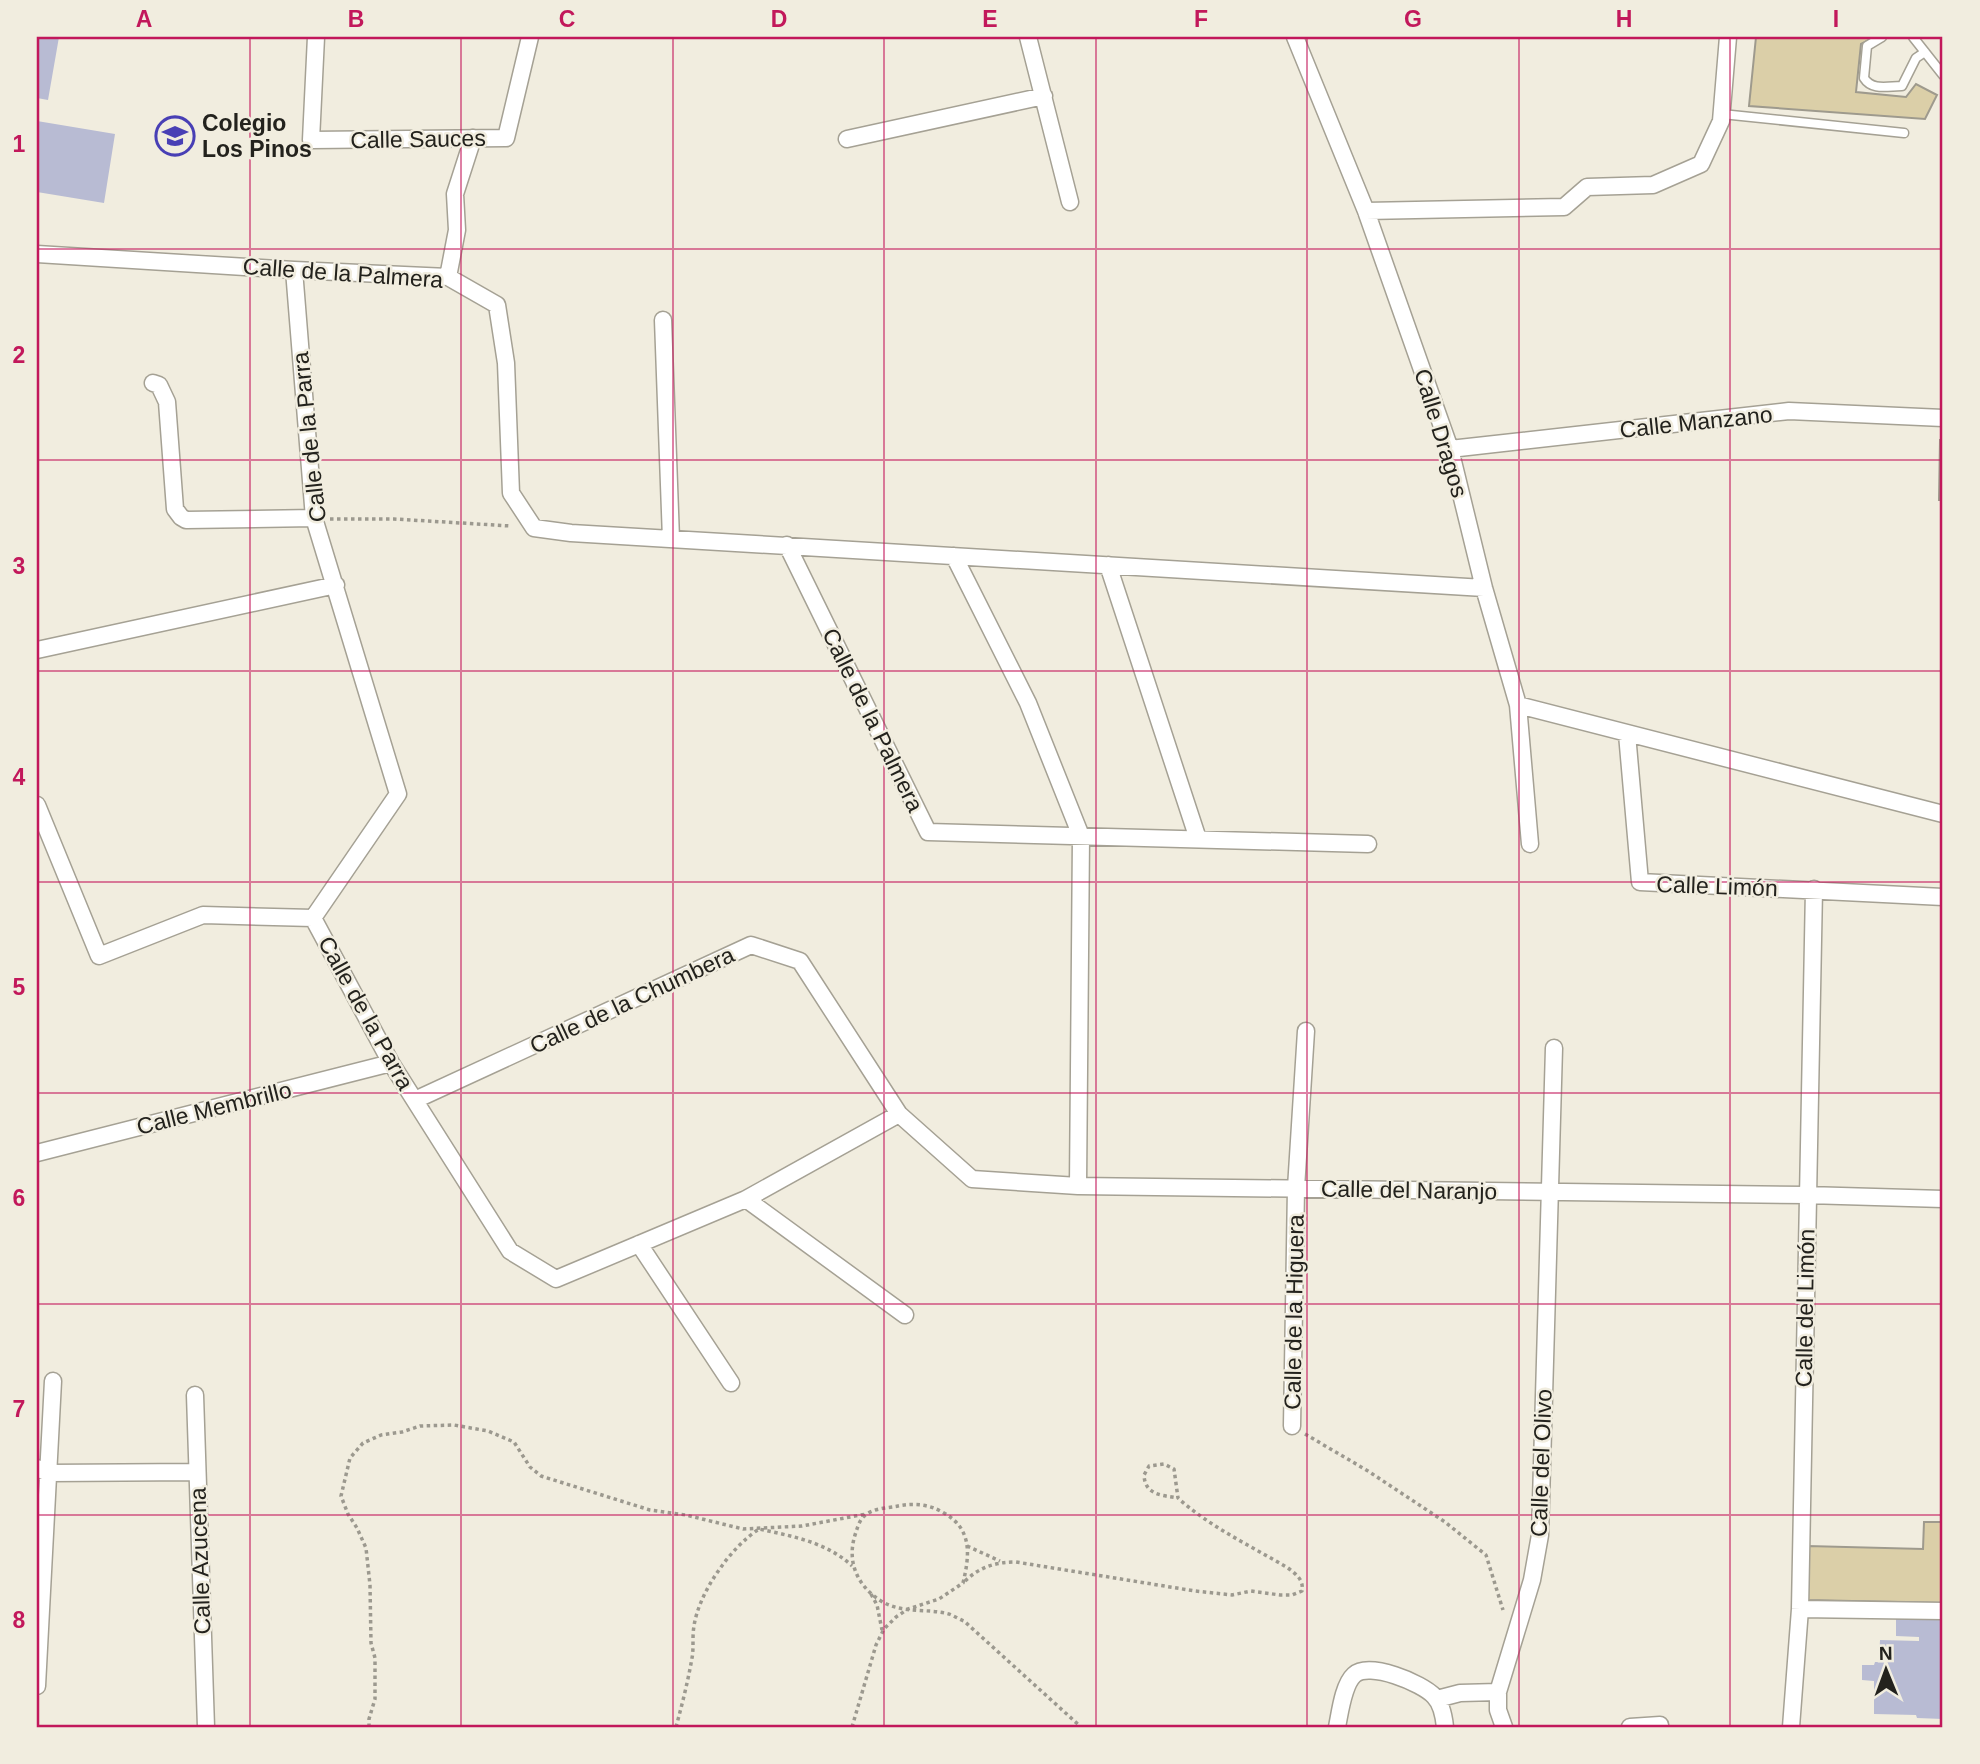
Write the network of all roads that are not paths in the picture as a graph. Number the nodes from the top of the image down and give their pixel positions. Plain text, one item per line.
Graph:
1 (316, 37) edge
2 (530, 37) edge
3 (1027, 37) edge
4 (1295, 37) edge
5 (1728, 37) edge
6 (1882, 37) edge
7 (1913, 37) edge
8 (1925, 52) junction
9 (1943, 75) edge
10 (1044, 96) junction
11 (1721, 114) junction
12 (1904, 132) dead end
13 (473, 138) junction
14 (847, 139) dead end
15 (1070, 202) dead end
16 (1366, 211) junction
17 (37, 254) edge
18 (294, 270) junction
19 (448, 277) junction
20 (663, 320) dead end
21 (153, 383) dead end
22 (1943, 418) edge
23 (1450, 449) junction
24 (314, 518) junction
25 (671, 539) junction
26 (787, 545) junction
27 (954, 555) junction
28 (1108, 565) junction
29 (336, 585) junction
30 (1484, 588) junction
31 (37, 650) edge
32 (1518, 705) junction
33 (1627, 734) junction
34 (37, 805) edge
35 (1943, 814) edge
36 (1081, 836) junction
37 (1198, 839) junction
38 (1368, 844) dead end
39 (1530, 844) dead end
40 (1814, 890) junction
41 (1943, 897) edge
42 (313, 918) junction
43 (1306, 1031) dead end
44 (1554, 1048) dead end
45 (391, 1063) junction
46 (415, 1100) junction
47 (900, 1114) junction
48 (37, 1153) edge
49 (1078, 1186) junction
50 (1296, 1188) junction
51 (1550, 1192) junction
52 (1807, 1195) junction
53 (746, 1199) junction
54 (1943, 1199) edge
55 (639, 1244) junction
56 (905, 1315) dead end
57 (53, 1381) dead end
58 (731, 1383) dead end
59 (195, 1395) dead end
60 (1292, 1426) road end
61 (42, 1470) edge
62 (197, 1472) junction
63 (1800, 1609) junction
64 (1943, 1611) edge
65 (38, 1637) edge
66 (37, 1686) edge
67 (1497, 1692) junction
68 (1437, 1699) junction
69 (1660, 1725) dead end
70 (206, 1727) edge
71 (1337, 1727) edge
72 (1445, 1727) edge
73 (1504, 1727) edge
74 (1630, 1727) edge
75 (1791, 1727) edge

1 - 13 street, Calle Sauces
2 - 13 street, Calle Sauces
3 - 10 street
4 - 16 street, Calle Dragos
5 - 11 street
6 - 8 lane
7 - 8 lane
8 - 9 lane
10 - 14 street
10 - 15 street
11 - 12 lane
11 - 16 street
13 - 19 street
16 - 23 street, Calle Dragos
17 - 18 street, Calle de la Palmera
18 - 19 street, Calle de la Palmera
18 - 24 street, Calle de la Parra
19 - 25 street, Calle de la Palmera
20 - 25 street
21 - 24 street
22 - 23 street, Calle Manzano
23 - 30 street, Calle Dragos
24 - 29 street, Calle de la Parra
25 - 26 street
26 - 27 street
26 - 36 street, Calle de la Palmera
27 - 28 street
27 - 36 street
28 - 30 street
28 - 37 street
29 - 31 street
29 - 42 street, Calle de la Parra
30 - 32 street, Calle Dragos
32 - 33 street
32 - 39 street, Calle Dragos
33 - 35 street
33 - 40 street, Calle Limón
34 - 42 street
36 - 37 street, Calle de la Palmera
36 - 49 street
37 - 38 street, Calle de la Palmera
40 - 41 street, Calle Limón
40 - 52 street, Calle del Limón
42 - 45 street, Calle de la Parra
43 - 50 street, Calle de la Higuera
44 - 51 street, Calle del Olivo
45 - 46 street, Calle de la Parra
45 - 48 street, Calle Membrillo
46 - 47 street, Calle de la Chumbera
46 - 55 street, Calle de la Parra
47 - 49 street, Calle del Naranjo
47 - 53 street, Calle de la Parra
49 - 50 street, Calle del Naranjo
50 - 51 street, Calle del Naranjo
50 - 60 street, Calle de la Higuera
51 - 52 street, Calle del Naranjo
51 - 67 street, Calle del Olivo
52 - 54 street, Calle del Naranjo
52 - 63 street, Calle del Limón
53 - 55 street, Calle de la Parra
53 - 56 street
55 - 58 street
57 - 61 street
59 - 62 street, Calle Azucena
61 - 62 street
61 - 65 street
62 - 70 street, Calle Azucena
63 - 64 street
63 - 75 street, Calle del Limón
65 - 66 street
67 - 68 street
67 - 73 street, Calle del Olivo
68 - 71 street
68 - 72 street
69 - 74 street

